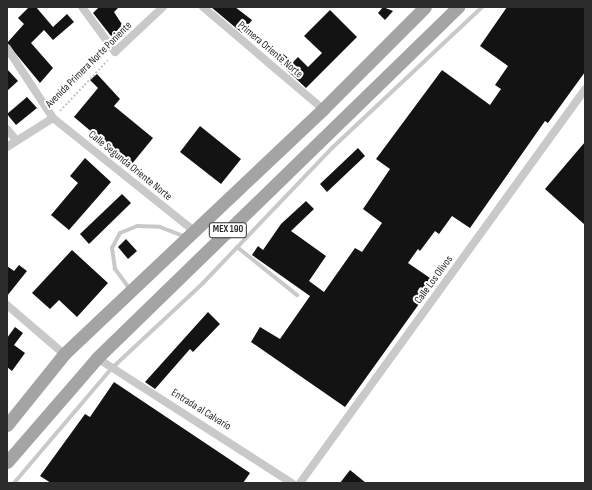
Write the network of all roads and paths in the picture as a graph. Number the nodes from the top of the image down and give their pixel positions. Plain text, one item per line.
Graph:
1 (82, 7) edge
2 (163, 7) edge
3 (203, 7) edge
4 (425, 7) edge
5 (458, 7) edge
6 (482, 7) edge
7 (7, 48) edge
8 (115, 52) junction
9 (585, 89) edge
10 (323, 109) junction
11 (53, 118) junction
12 (7, 129) edge
13 (15, 139) junction
14 (7, 148) edge
15 (191, 234) junction
16 (237, 247) junction
17 (131, 291) junction
18 (297, 295) dead end
19 (7, 305) edge
20 (64, 354) junction
21 (97, 358) junction
22 (112, 368) junction
23 (7, 425) edge
24 (7, 462) edge
25 (14, 483) edge
26 (292, 483) edge
27 (300, 483) edge

1 - 8 street
2 - 8 street, Avenida Primera Norte Poniente
3 - 10 street, Primera Oriente Norte
4 - 10 main road, MEX 190
5 - 21 main road, MEX 190
6 - 16 lane
7 - 11 street
8 - 11 path, Avenida Primera Norte Poniente
9 - 27 street, Calle Los Olivos
10 - 15 main road, MEX 190
11 - 13 street, Avenida Primera Norte Poniente
11 - 15 street, Calle Segunda Oriente Norte
12 - 13 street
13 - 14 street, Avenida Primera Norte Poniente
15 - 17 main road, MEX 190
15 - 17 lane
16 - 18 lane
16 - 22 lane
17 - 20 main road, MEX 190
19 - 20 street
20 - 23 main road, MEX 190
21 - 22 street, Entrada al Calvario
21 - 24 main road, MEX 190
22 - 25 lane
22 - 26 street, Entrada al Calvario

